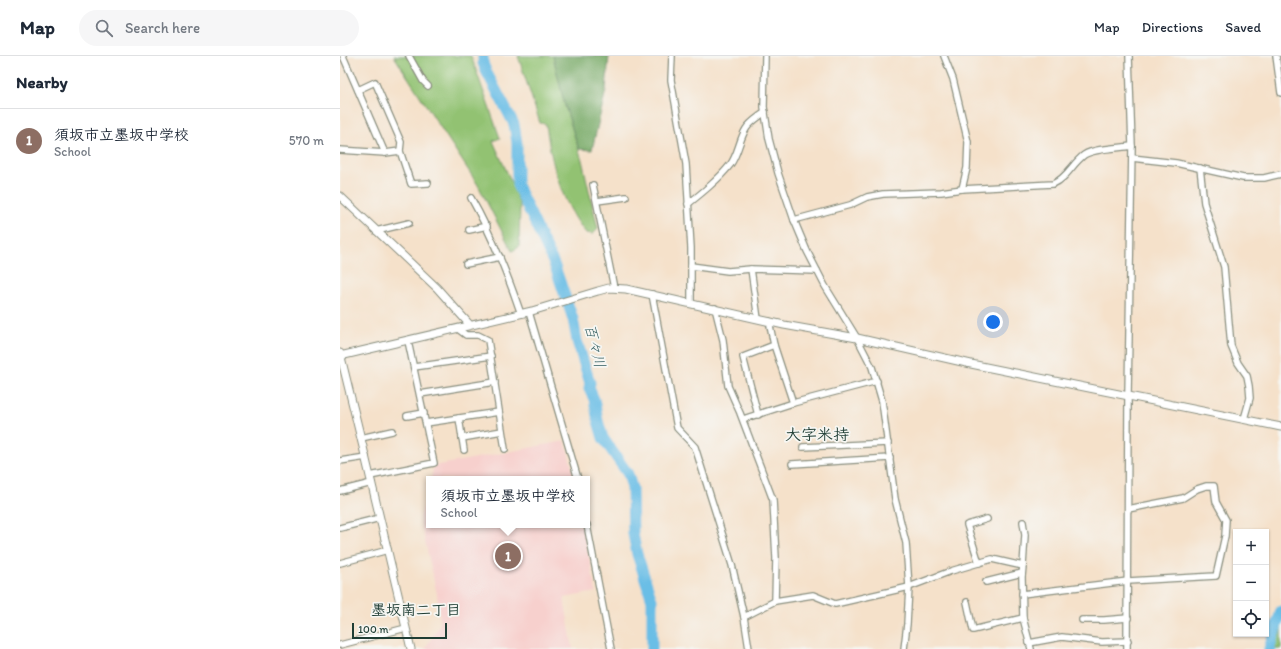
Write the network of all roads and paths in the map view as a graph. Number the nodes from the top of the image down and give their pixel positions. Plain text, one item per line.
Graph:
1 (344, 56) edge
2 (409, 56) edge
3 (672, 56) edge
4 (765, 56) edge
5 (944, 56) edge
6 (1129, 56) edge
7 (1276, 56) edge
8 (428, 86) dead end
9 (358, 90) junction
10 (1281, 93) edge
11 (765, 112) junction
12 (1132, 146) junction
13 (340, 150) edge
14 (400, 150) junction
15 (385, 153) junction
16 (1132, 158) junction
17 (1200, 168) junction
18 (1281, 174) edge
19 (428, 183) dead end
20 (593, 185) dead end
21 (962, 188) junction
22 (340, 196) edge
23 (471, 198) dead end
24 (623, 199) dead end
25 (596, 201) junction
26 (688, 204) junction
27 (794, 220) junction
28 (409, 223) dead end
29 (487, 226) junction
30 (470, 230) dead end
31 (376, 231) junction
32 (500, 257) junction
33 (466, 264) dead end
34 (691, 266) junction
35 (751, 269) junction
36 (817, 271) junction
37 (614, 288) junction
38 (652, 294) junction
39 (691, 303) junction
40 (715, 308) junction
41 (530, 311) junction
42 (521, 314) junction
43 (758, 319) junction
44 (769, 321) junction
45 (470, 325) junction
46 (458, 329) junction
47 (857, 338) junction
48 (408, 341) junction
49 (774, 346) junction
50 (340, 355) edge
51 (491, 356) junction
52 (414, 367) junction
53 (877, 381) junction
54 (495, 382) junction
55 (420, 394) junction
56 (1128, 395) junction
57 (793, 403) junction
58 (499, 412) junction
59 (424, 413) junction
60 (758, 415) junction
61 (407, 416) dead end
62 (459, 418) junction
63 (1244, 419) junction
64 (743, 420) junction
65 (426, 423) junction
66 (1281, 427) edge
67 (392, 431) dead end
68 (502, 431) junction
69 (361, 438) junction
70 (462, 438) junction
71 (888, 443) junction
72 (803, 446) dead end
73 (505, 449) dead end
74 (464, 450) dead end
75 (366, 457) junction
76 (890, 458) junction
77 (340, 461) edge
78 (792, 464) dead end
79 (577, 476) edge
80 (371, 479) junction
81 (340, 491) edge
82 (1128, 509) junction
83 (380, 518) junction
84 (987, 519) dead end
85 (1023, 522) dead end
86 (340, 528) edge
87 (588, 528) edge
88 (388, 550) junction
89 (979, 562) junction
90 (340, 563) edge
91 (1023, 566) junction
92 (1022, 573) junction
93 (1128, 581) junction
94 (986, 582) dead end
95 (909, 587) junction
96 (1022, 594) junction
97 (775, 601) junction
98 (967, 602) dead end
99 (744, 617) junction
100 (1023, 618) junction
101 (1128, 618) junction
102 (1082, 620) dead end
103 (406, 628) junction
104 (1128, 641) junction
105 (340, 645) edge
106 (1030, 646) edge
107 (411, 649) edge
108 (611, 649) edge
109 (749, 649) edge
110 (904, 649) edge
111 (1128, 649) edge

1 - 9 street
2 - 8 street
3 - 26 street
4 - 11 street
5 - 21 street
6 - 12 street
7 - 10 street
9 - 14 street
9 - 15 street
11 - 26 street
11 - 27 street
12 - 16 street
12 - 21 street
13 - 15 street
14 - 15 street
14 - 19 street
16 - 17 street
16 - 56 street
17 - 18 street
17 - 63 street
20 - 25 street
21 - 27 street
22 - 31 street
23 - 29 street
24 - 25 street
25 - 37 street
26 - 34 street
27 - 36 street
28 - 31 street
29 - 30 street
29 - 32 street
31 - 45 street
32 - 33 street
32 - 42 street
34 - 35 street
34 - 39 street
35 - 36 street
35 - 43 street
36 - 47 street
37 - 38 street
37 - 41 street
38 - 39 street
38 - 99 street
39 - 40 street
40 - 43 street
40 - 64 street
41 - 42 street
41 - 79 street
42 - 45 street
43 - 44 street
44 - 47 street
44 - 49 street
45 - 46 street
46 - 48 street
46 - 51 street
47 - 53 street
47 - 56 street
48 - 50 street
48 - 52 street
49 - 57 street
49 - 60 street
50 - 69 street
51 - 52 street
51 - 54 street
52 - 55 street
53 - 57 street
53 - 71 street
54 - 55 street
54 - 58 street
55 - 59 street
56 - 63 street
56 - 82 street
57 - 60 street
58 - 62 street
58 - 68 street
59 - 61 street
59 - 65 street
60 - 64 street
62 - 65 street
62 - 70 street
63 - 66 street
64 - 97 street
65 - 80 street
67 - 69 street
68 - 70 street
68 - 73 street
69 - 75 street
70 - 74 street
71 - 72 street
71 - 76 street
75 - 77 street
75 - 80 street
76 - 78 street
76 - 95 street
80 - 81 street
80 - 83 street
82 - 93 street
82 - 93 street
83 - 86 street
83 - 88 street
84 - 89 street
85 - 91 street
87 - 108 street
88 - 90 street
88 - 103 street
89 - 91 street
89 - 95 street
91 - 92 street
92 - 94 street
92 - 96 street
93 - 96 street
93 - 101 street
95 - 97 street
95 - 110 street
96 - 100 street
97 - 99 street
98 - 100 street
99 - 109 street
100 - 106 street
101 - 102 street
101 - 104 street
103 - 105 street
103 - 107 street
104 - 106 street
104 - 111 street

